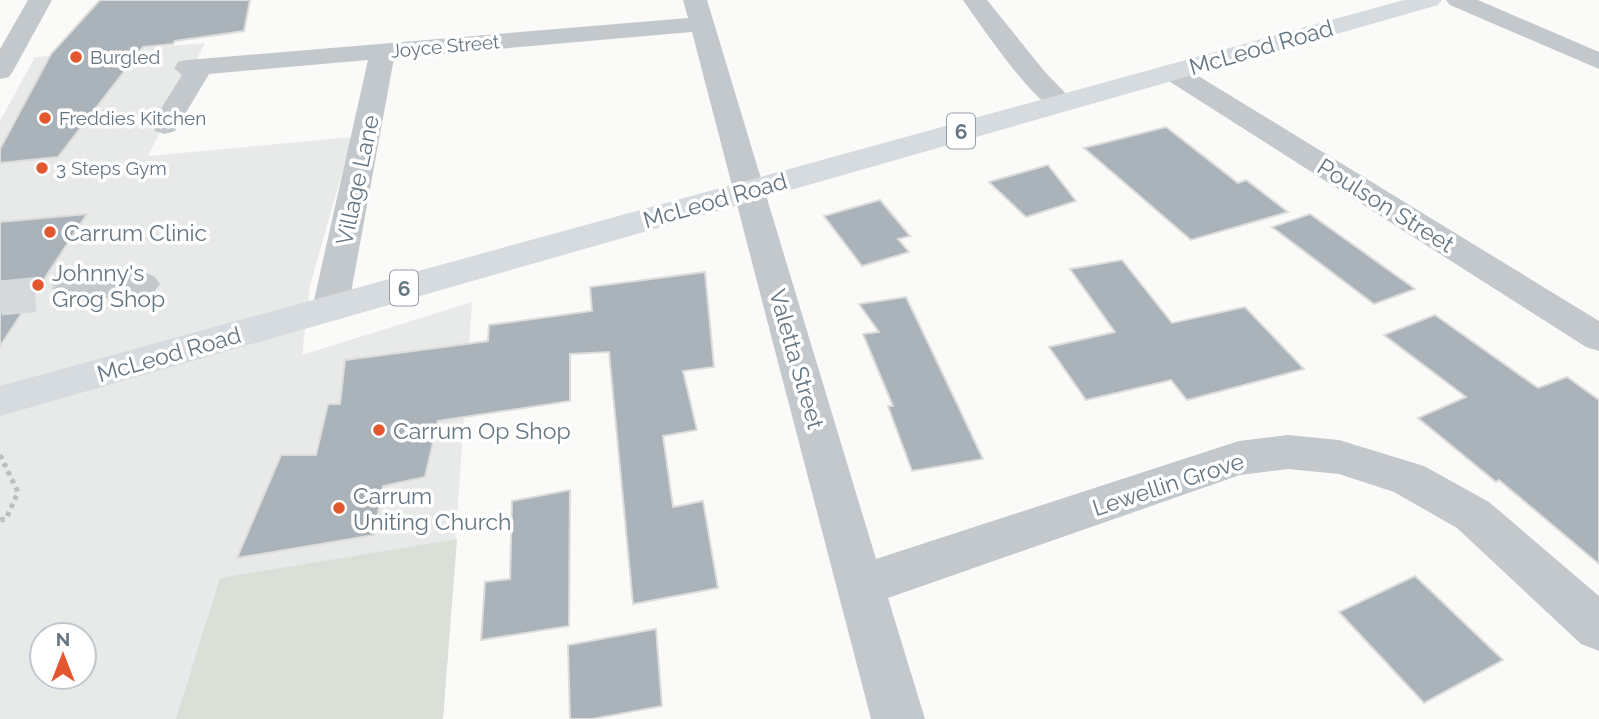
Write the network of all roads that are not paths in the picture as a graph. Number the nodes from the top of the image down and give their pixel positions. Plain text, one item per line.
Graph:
1 (40, 0) edge
2 (975, 0) edge
3 (1430, 0) edge
4 (1458, 0) edge
5 (698, 12) edge
6 (383, 51) junction
7 (1599, 61) edge
8 (0, 71) edge
9 (1173, 72) junction
10 (1061, 103) junction
11 (166, 125) dead end
12 (749, 191) junction
13 (142, 284) dead end
14 (71, 291) tunnel mouth
15 (330, 309) junction
16 (1599, 338) edge
17 (0, 401) edge
18 (861, 586) junction
19 (1599, 628) edge
20 (898, 719) edge

1 - 8 street
2 - 10 street
3 - 9 main road, McLeod Road / 6
4 - 7 street
5 - 6 street, Joyce Street
5 - 12 street, Valetta Street
6 - 11 street, Joyce Street
6 - 15 street, Village Lane
9 - 10 main road, McLeod Road / 6
9 - 16 street, Poulson Street
10 - 12 main road, McLeod Road / 6
12 - 15 main road, McLeod Road / 6
12 - 18 street, Valetta Street
13 - 14 street
15 - 17 main road, McLeod Road / 6
18 - 19 street, Lewellin Grove
18 - 20 street, Valetta Street

